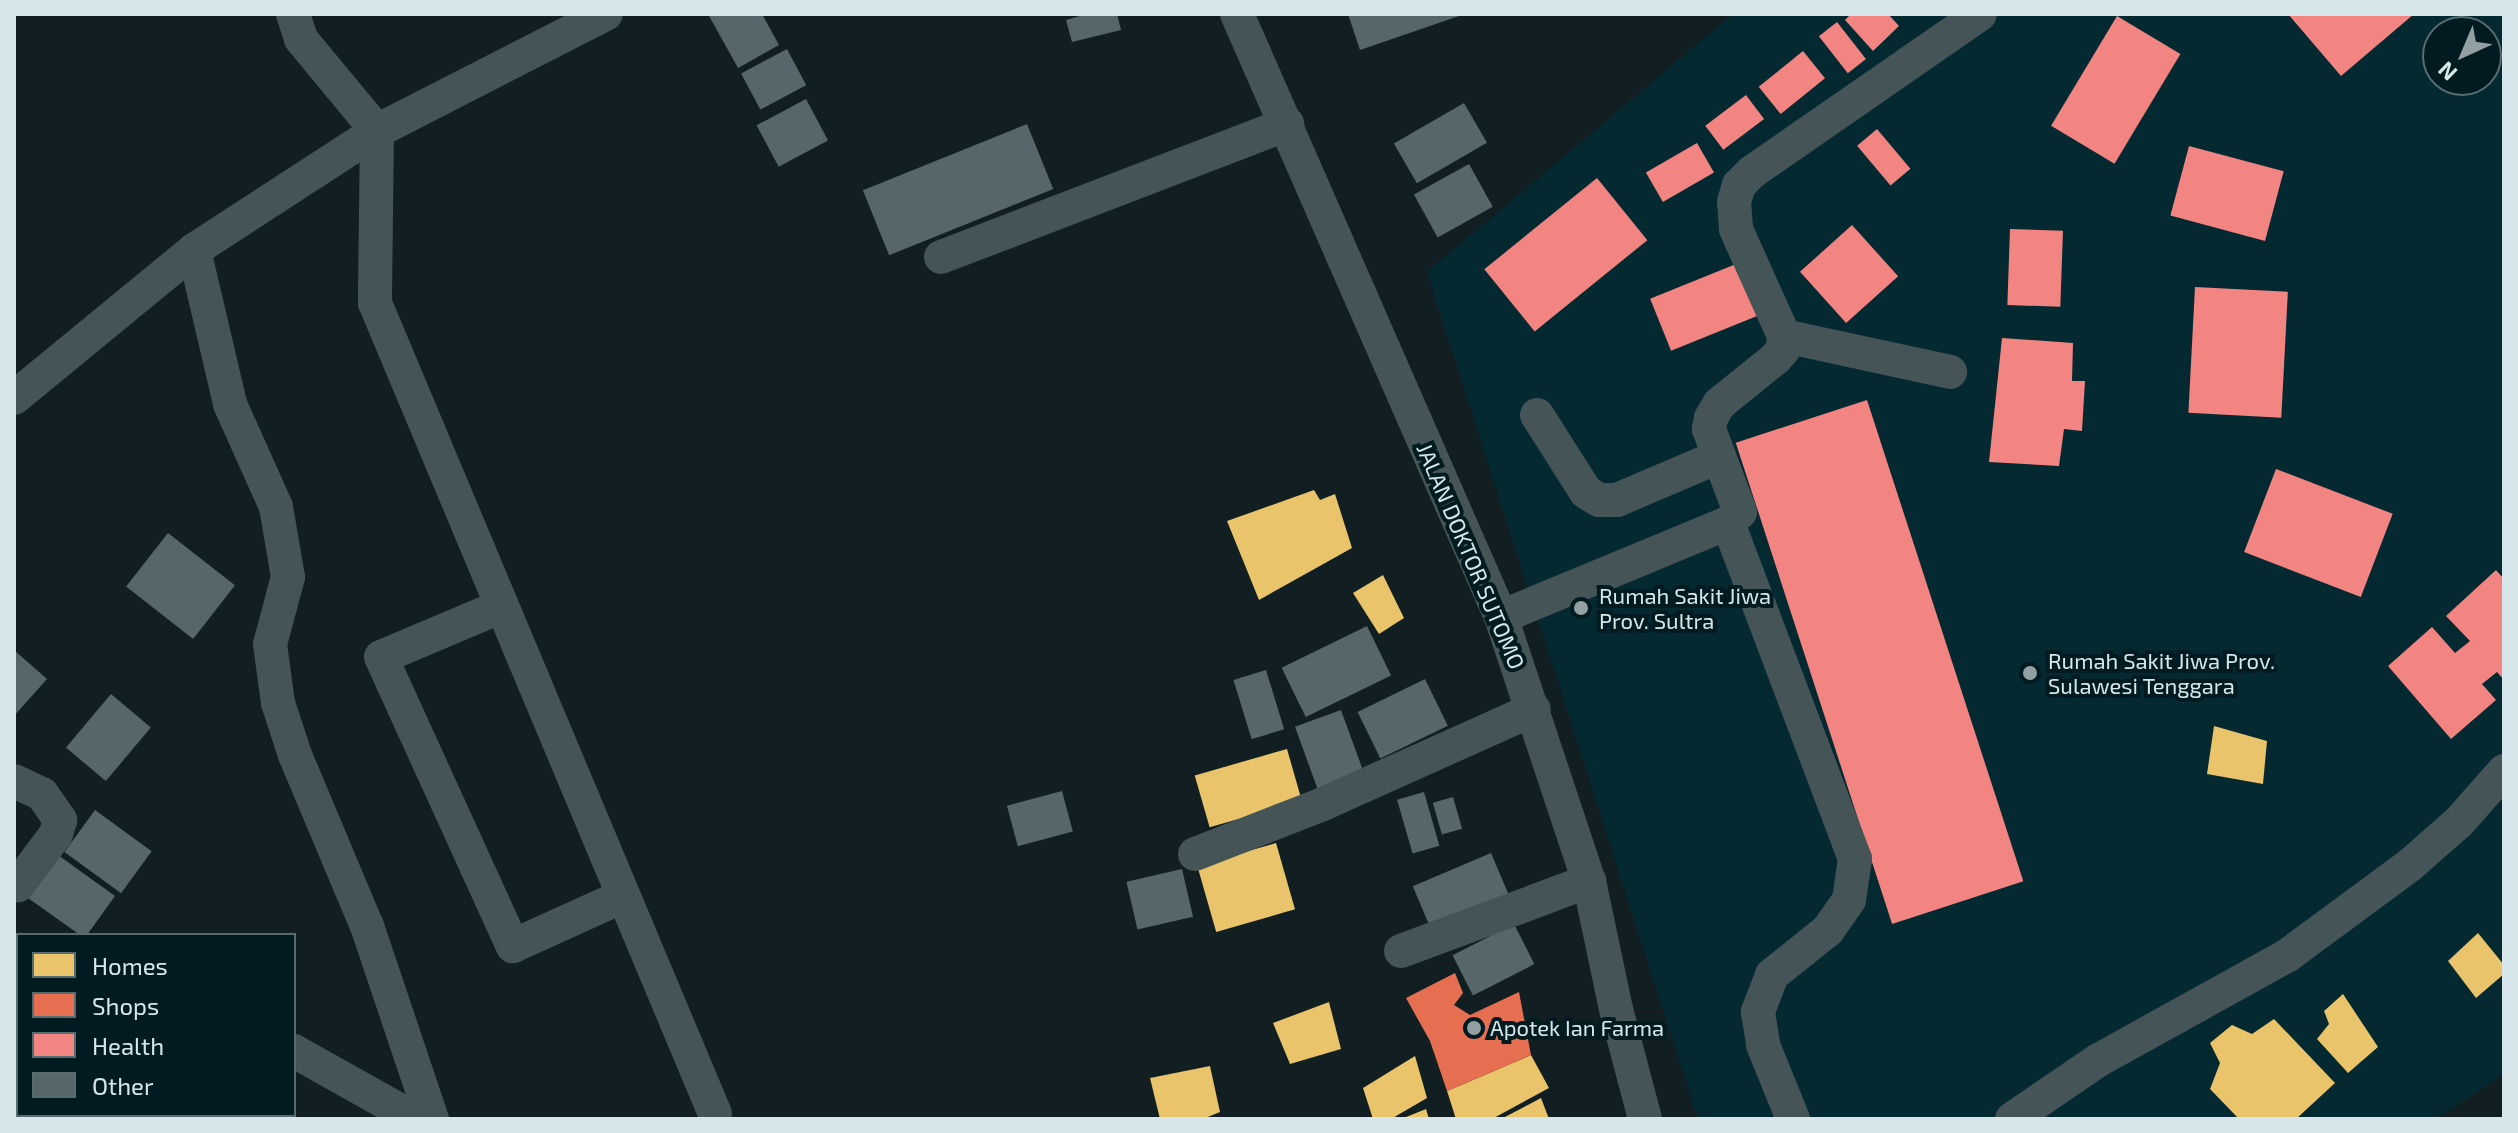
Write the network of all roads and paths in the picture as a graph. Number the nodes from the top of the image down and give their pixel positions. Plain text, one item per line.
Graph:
1 (293, 14) edge
2 (606, 14) edge
3 (1237, 14) edge
4 (1980, 14) edge
5 (1287, 124) junction
6 (377, 131) junction
7 (194, 250) junction
8 (941, 257) dead end
9 (1784, 336) junction
10 (1950, 372) dead end
11 (14, 398) edge
12 (1537, 415) dead end
13 (1718, 457) junction
14 (1728, 523) junction
15 (502, 606) junction
16 (1501, 617) junction
17 (1534, 709) junction
18 (2504, 771) edge
19 (14, 781) edge
20 (1195, 854) dead end
21 (1589, 881) junction
22 (18, 885) dead end
23 (623, 896) junction
24 (1401, 951) dead end
25 (296, 1052) edge
26 (715, 1114) dead end
27 (415, 1119) edge
28 (432, 1119) edge
29 (1645, 1119) edge
30 (1793, 1119) edge
31 (2012, 1119) edge

1 - 6 street
2 - 6 street
3 - 5 street, JALAN DOKTOR SUTOMO
4 - 9 street
5 - 8 street
5 - 16 street, JALAN DOKTOR SUTOMO
6 - 7 street
6 - 15 street
7 - 11 street
7 - 28 street
9 - 10 street
9 - 13 street
12 - 13 street
13 - 14 street
14 - 16 street
14 - 30 street
15 - 23 street
15 - 23 street
16 - 17 street, JALAN DOKTOR SUTOMO
17 - 20 street
17 - 21 street, JALAN DOKTOR SUTOMO
18 - 31 street
19 - 22 street
21 - 24 street
21 - 29 street, JALAN DOKTOR SUTOMO
23 - 26 street
25 - 27 street

